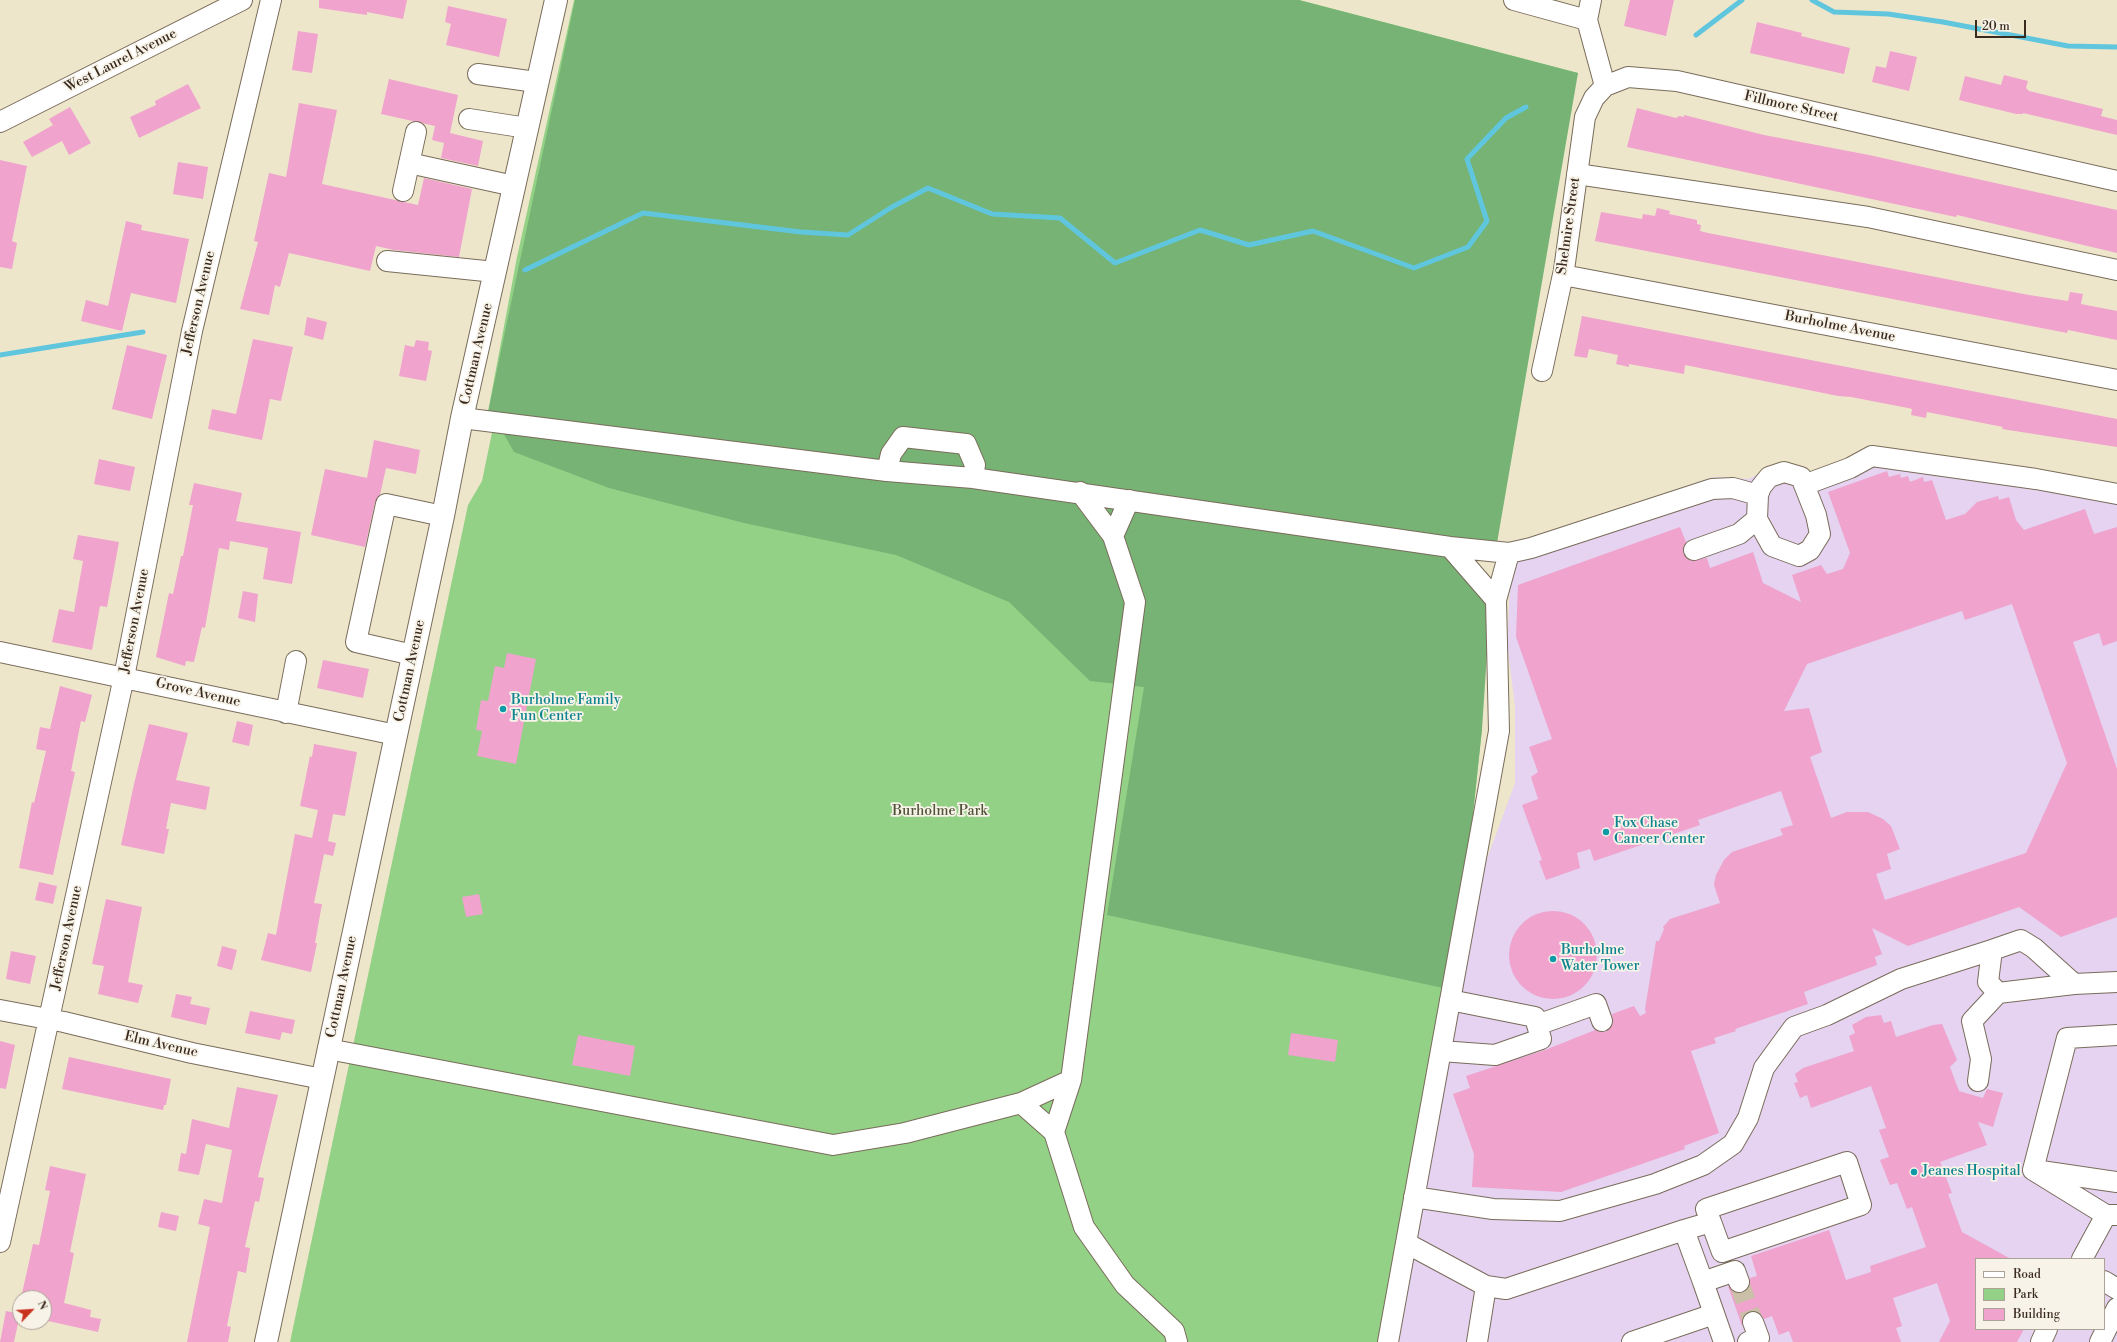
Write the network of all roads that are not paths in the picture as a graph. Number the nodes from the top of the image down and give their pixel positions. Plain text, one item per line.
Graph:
1 (242, 0) edge
2 (271, 0) edge
3 (556, 0) edge
4 (1514, 0) edge
5 (1591, 0) edge
6 (1587, 20) junction
7 (478, 74) dead end
8 (536, 82) junction
9 (1605, 86) junction
10 (469, 119) dead end
11 (0, 122) edge
12 (526, 128) junction
13 (416, 132) dead end
14 (409, 163) junction
15 (1577, 174) junction
16 (2117, 181) edge
17 (514, 186) junction
18 (403, 191) dead end
19 (387, 261) dead end
20 (2117, 270) edge
21 (495, 272) junction
22 (1563, 275) junction
23 (1542, 371) dead end
24 (2117, 380) edge
25 (462, 418) junction
26 (887, 471) junction
27 (973, 478) junction
28 (1804, 485) junction
29 (1080, 492) junction
30 (1758, 494) junction
31 (2117, 494) edge
32 (1129, 500) junction
33 (443, 516) junction
34 (1757, 519) junction
35 (1113, 536) junction
36 (1450, 547) junction
37 (1694, 550) dead end
38 (1509, 553) junction
39 (1496, 600) junction
40 (0, 652) edge
41 (413, 655) junction
42 (296, 661) dead end
43 (124, 677) junction
44 (286, 713) junction
45 (396, 735) junction
46 (1992, 950) junction
47 (2117, 982) edge
48 (2074, 984) junction
49 (1998, 993) junction
50 (1450, 1000) junction
51 (0, 1010) edge
52 (48, 1020) junction
53 (1602, 1022) dead end
54 (1537, 1025) junction
55 (2117, 1035) edge
56 (328, 1049) junction
57 (1440, 1051) junction
58 (322, 1079) junction
59 (1071, 1080) junction
60 (1978, 1081) dead end
61 (1021, 1104) junction
62 (1054, 1132) junction
63 (2033, 1170) junction
64 (2117, 1182) edge
65 (1414, 1197) junction
66 (2111, 1215) edge
67 (1711, 1222) junction
68 (1684, 1230) junction
69 (0, 1242) edge
70 (1406, 1243) junction
71 (2083, 1258) edge
72 (2105, 1281) edge
73 (1703, 1282) junction
74 (1739, 1282) tunnel mouth
75 (1486, 1286) junction
76 (2117, 1289) edge
77 (2117, 1308) edge
78 (1714, 1314) junction
79 (1753, 1322) tunnel mouth
80 (2047, 1330) edge
81 (266, 1342) edge
82 (1178, 1342) edge
83 (1388, 1342) edge
84 (1477, 1342) edge
85 (1632, 1342) edge
86 (1724, 1342) edge
87 (1748, 1342) edge
88 (2041, 1342) edge
89 (2100, 1342) edge

1 - 11 street, West Laurel Avenue
2 - 43 street, Jefferson Avenue
3 - 8 main road, Cottman Avenue
4 - 6 street
5 - 6 street
6 - 9 street
7 - 8 street
8 - 12 main road, Cottman Avenue
9 - 15 street, Shelmire Street
9 - 16 street, Fillmore Street
10 - 12 street
12 - 17 main road, Cottman Avenue
13 - 14 street
14 - 17 street
14 - 18 street
15 - 20 street
15 - 22 street, Shelmire Street
17 - 21 main road, Cottman Avenue
19 - 21 street
21 - 25 main road, Cottman Avenue
22 - 23 street, Shelmire Street
22 - 24 street, Burholme Avenue
25 - 26 street
25 - 33 main road, Cottman Avenue
26 - 27 street
26 - 27 street
27 - 29 street
28 - 30 street
28 - 31 street
28 - 34 street
29 - 32 street
29 - 35 street
30 - 34 street
30 - 38 street
32 - 35 street
32 - 36 street
33 - 41 main road, Cottman Avenue
33 - 41 street
34 - 37 street
35 - 59 street
36 - 38 street
36 - 39 street
38 - 39 street
39 - 50 street
40 - 43 street, Grove Avenue
41 - 45 main road, Cottman Avenue
42 - 44 street
43 - 44 street, Grove Avenue
43 - 52 street, Jefferson Avenue
44 - 45 street, Grove Avenue
45 - 56 main road, Cottman Avenue
46 - 48 street
46 - 49 street
46 - 65 street
47 - 48 street
48 - 49 street
49 - 60 street
50 - 54 street
50 - 57 street
51 - 52 street, Elm Avenue
52 - 58 street, Elm Avenue
52 - 69 street, Jefferson Avenue
53 - 54 street
54 - 57 street
55 - 63 street
56 - 58 main road, Cottman Avenue
56 - 61 street
57 - 65 street
58 - 81 main road, Cottman Avenue
59 - 61 street
59 - 62 street
61 - 62 street
62 - 82 street
63 - 64 street
63 - 66 street
65 - 70 street
66 - 71 street
67 - 67 street
67 - 68 street
68 - 73 street
68 - 75 street
70 - 75 street
70 - 83 street
72 - 76 street
73 - 74 street
73 - 78 street
75 - 84 street
77 - 89 street
78 - 85 street
78 - 86 street
79 - 87 street
80 - 88 street

